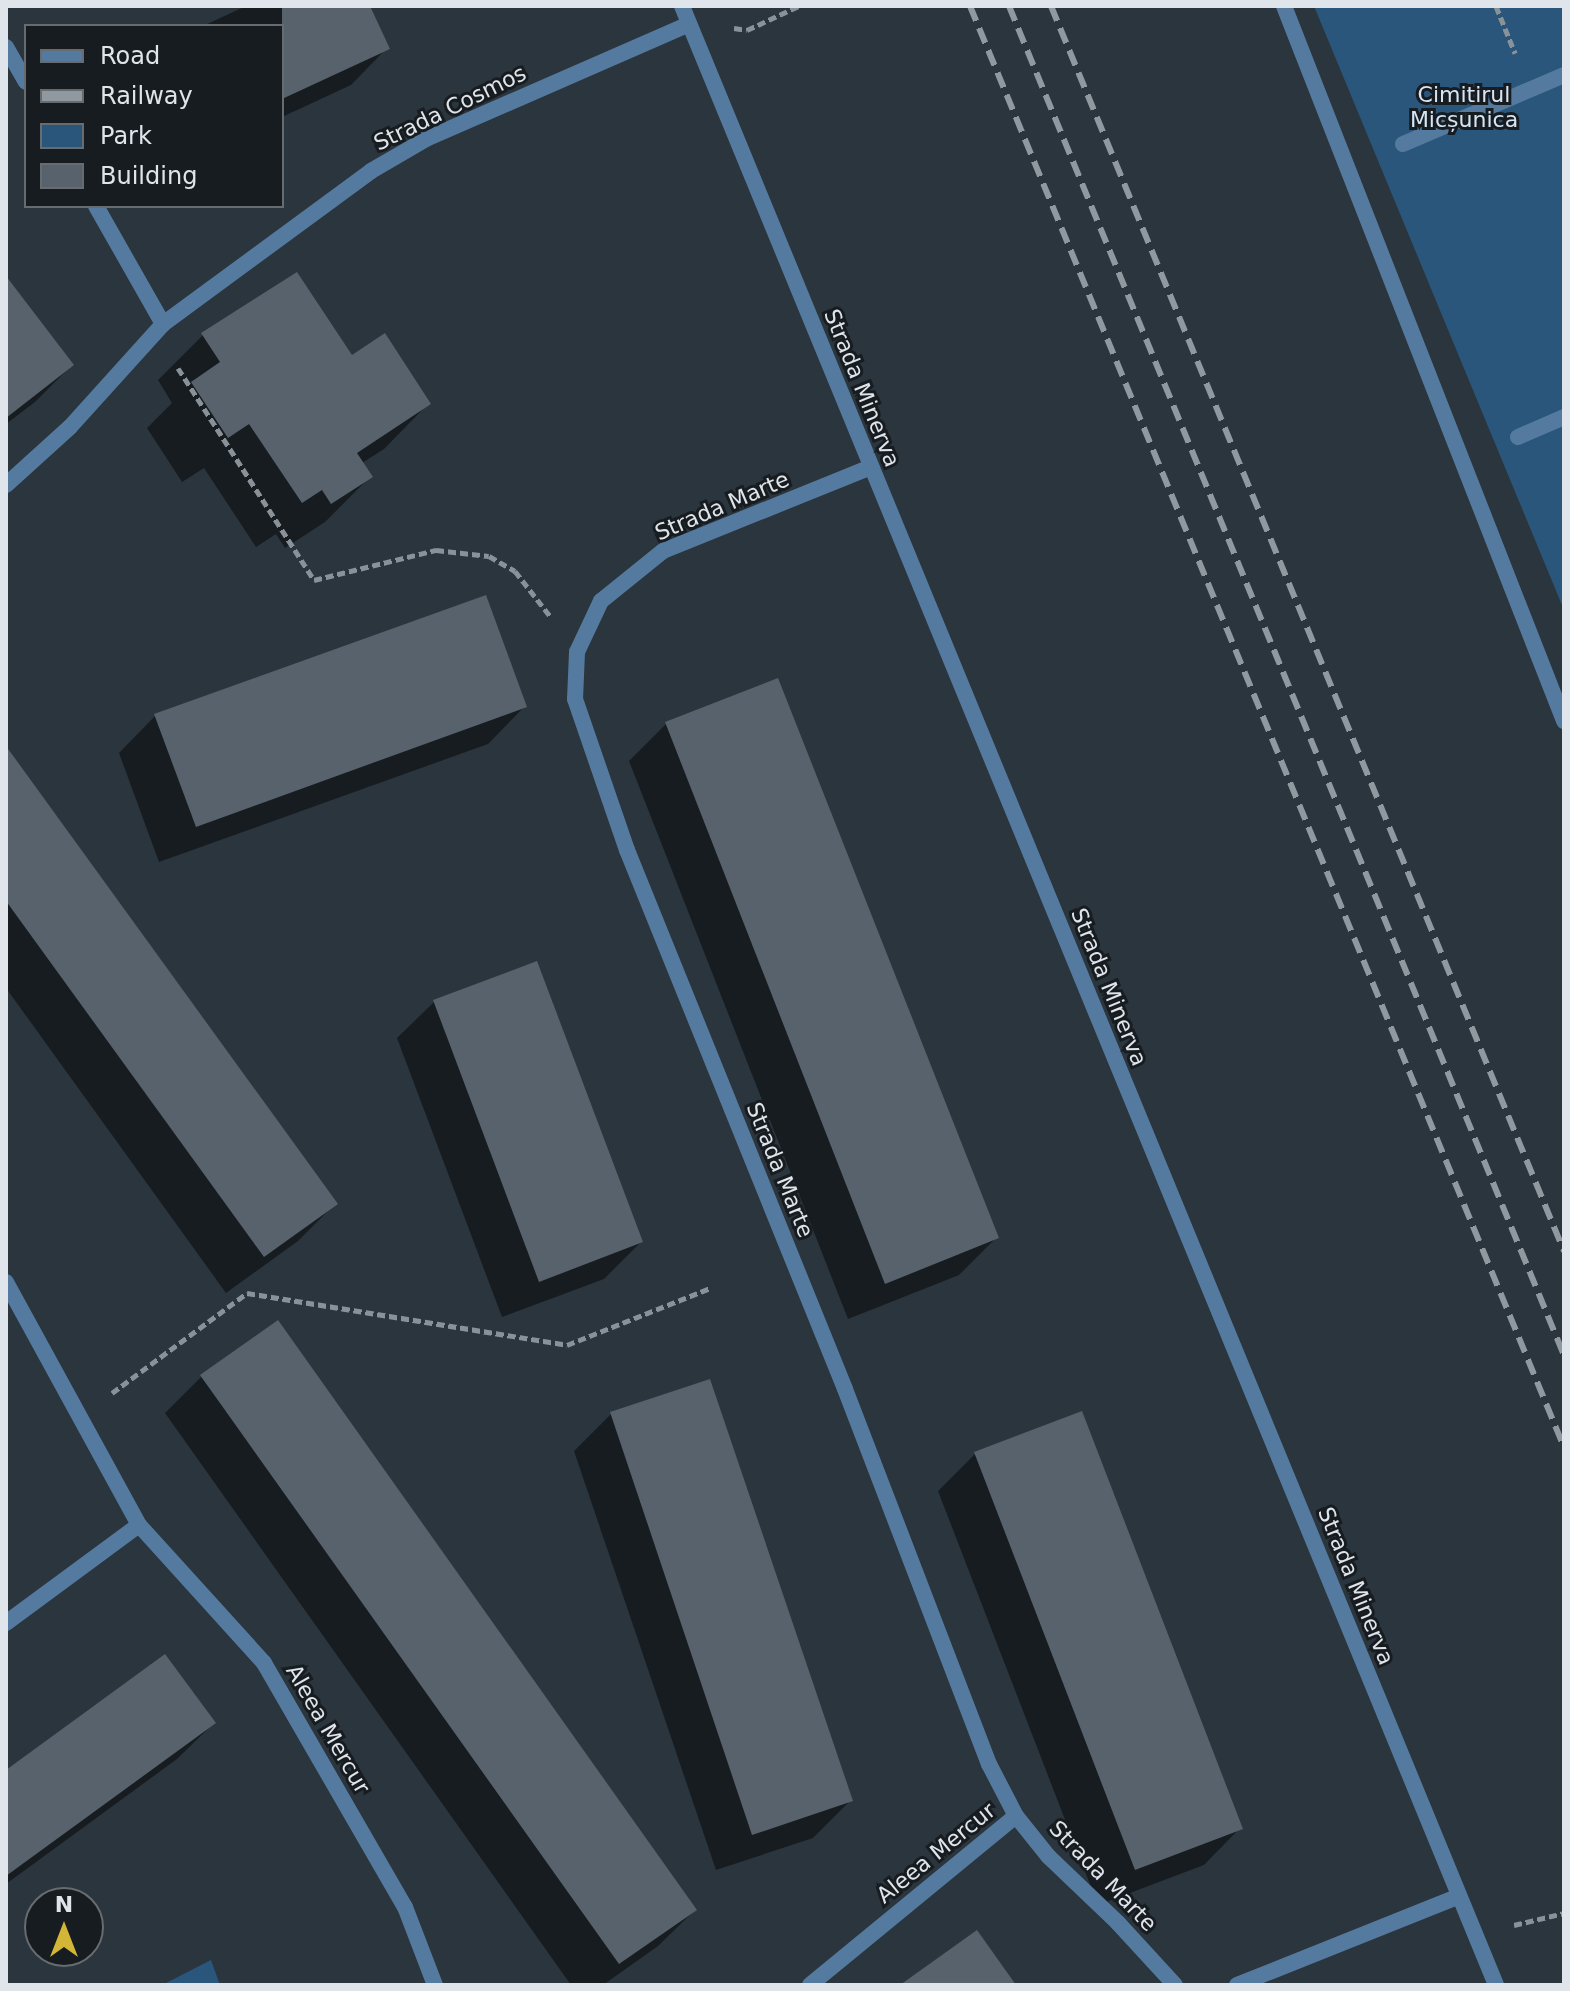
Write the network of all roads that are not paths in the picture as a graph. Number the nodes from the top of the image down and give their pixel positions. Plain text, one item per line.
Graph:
1 (682, 6) edge
2 (1284, 6) edge
3 (689, 24) junction
4 (6, 47) edge
5 (1564, 75) edge
6 (24, 78) edge
7 (1403, 144) dead end
8 (97, 208) edge
9 (163, 324) junction
10 (1564, 417) edge
11 (1518, 437) dead end
12 (871, 467) junction
13 (6, 485) edge
14 (1564, 721) edge
15 (6, 1282) edge
16 (139, 1525) junction
17 (6, 1623) edge
18 (1016, 1816) junction
19 (1459, 1896) junction
20 (435, 1985) edge
21 (810, 1985) edge
22 (1175, 1985) edge
23 (1237, 1985) edge
24 (1496, 1985) edge

1 - 3 street, Strada Minerva
2 - 14 street
3 - 9 street, Strada Cosmos
3 - 12 street, Strada Minerva
4 - 6 street
5 - 7 street
8 - 9 street
9 - 13 street, Strada Cosmos
10 - 11 street
12 - 18 street, Strada Marte
12 - 19 street, Strada Minerva
15 - 16 street, Aleea Mercur
16 - 17 street
16 - 20 street, Aleea Mercur
18 - 21 street, Aleea Mercur
18 - 22 street, Strada Marte
19 - 23 street
19 - 24 street, Strada Minerva

